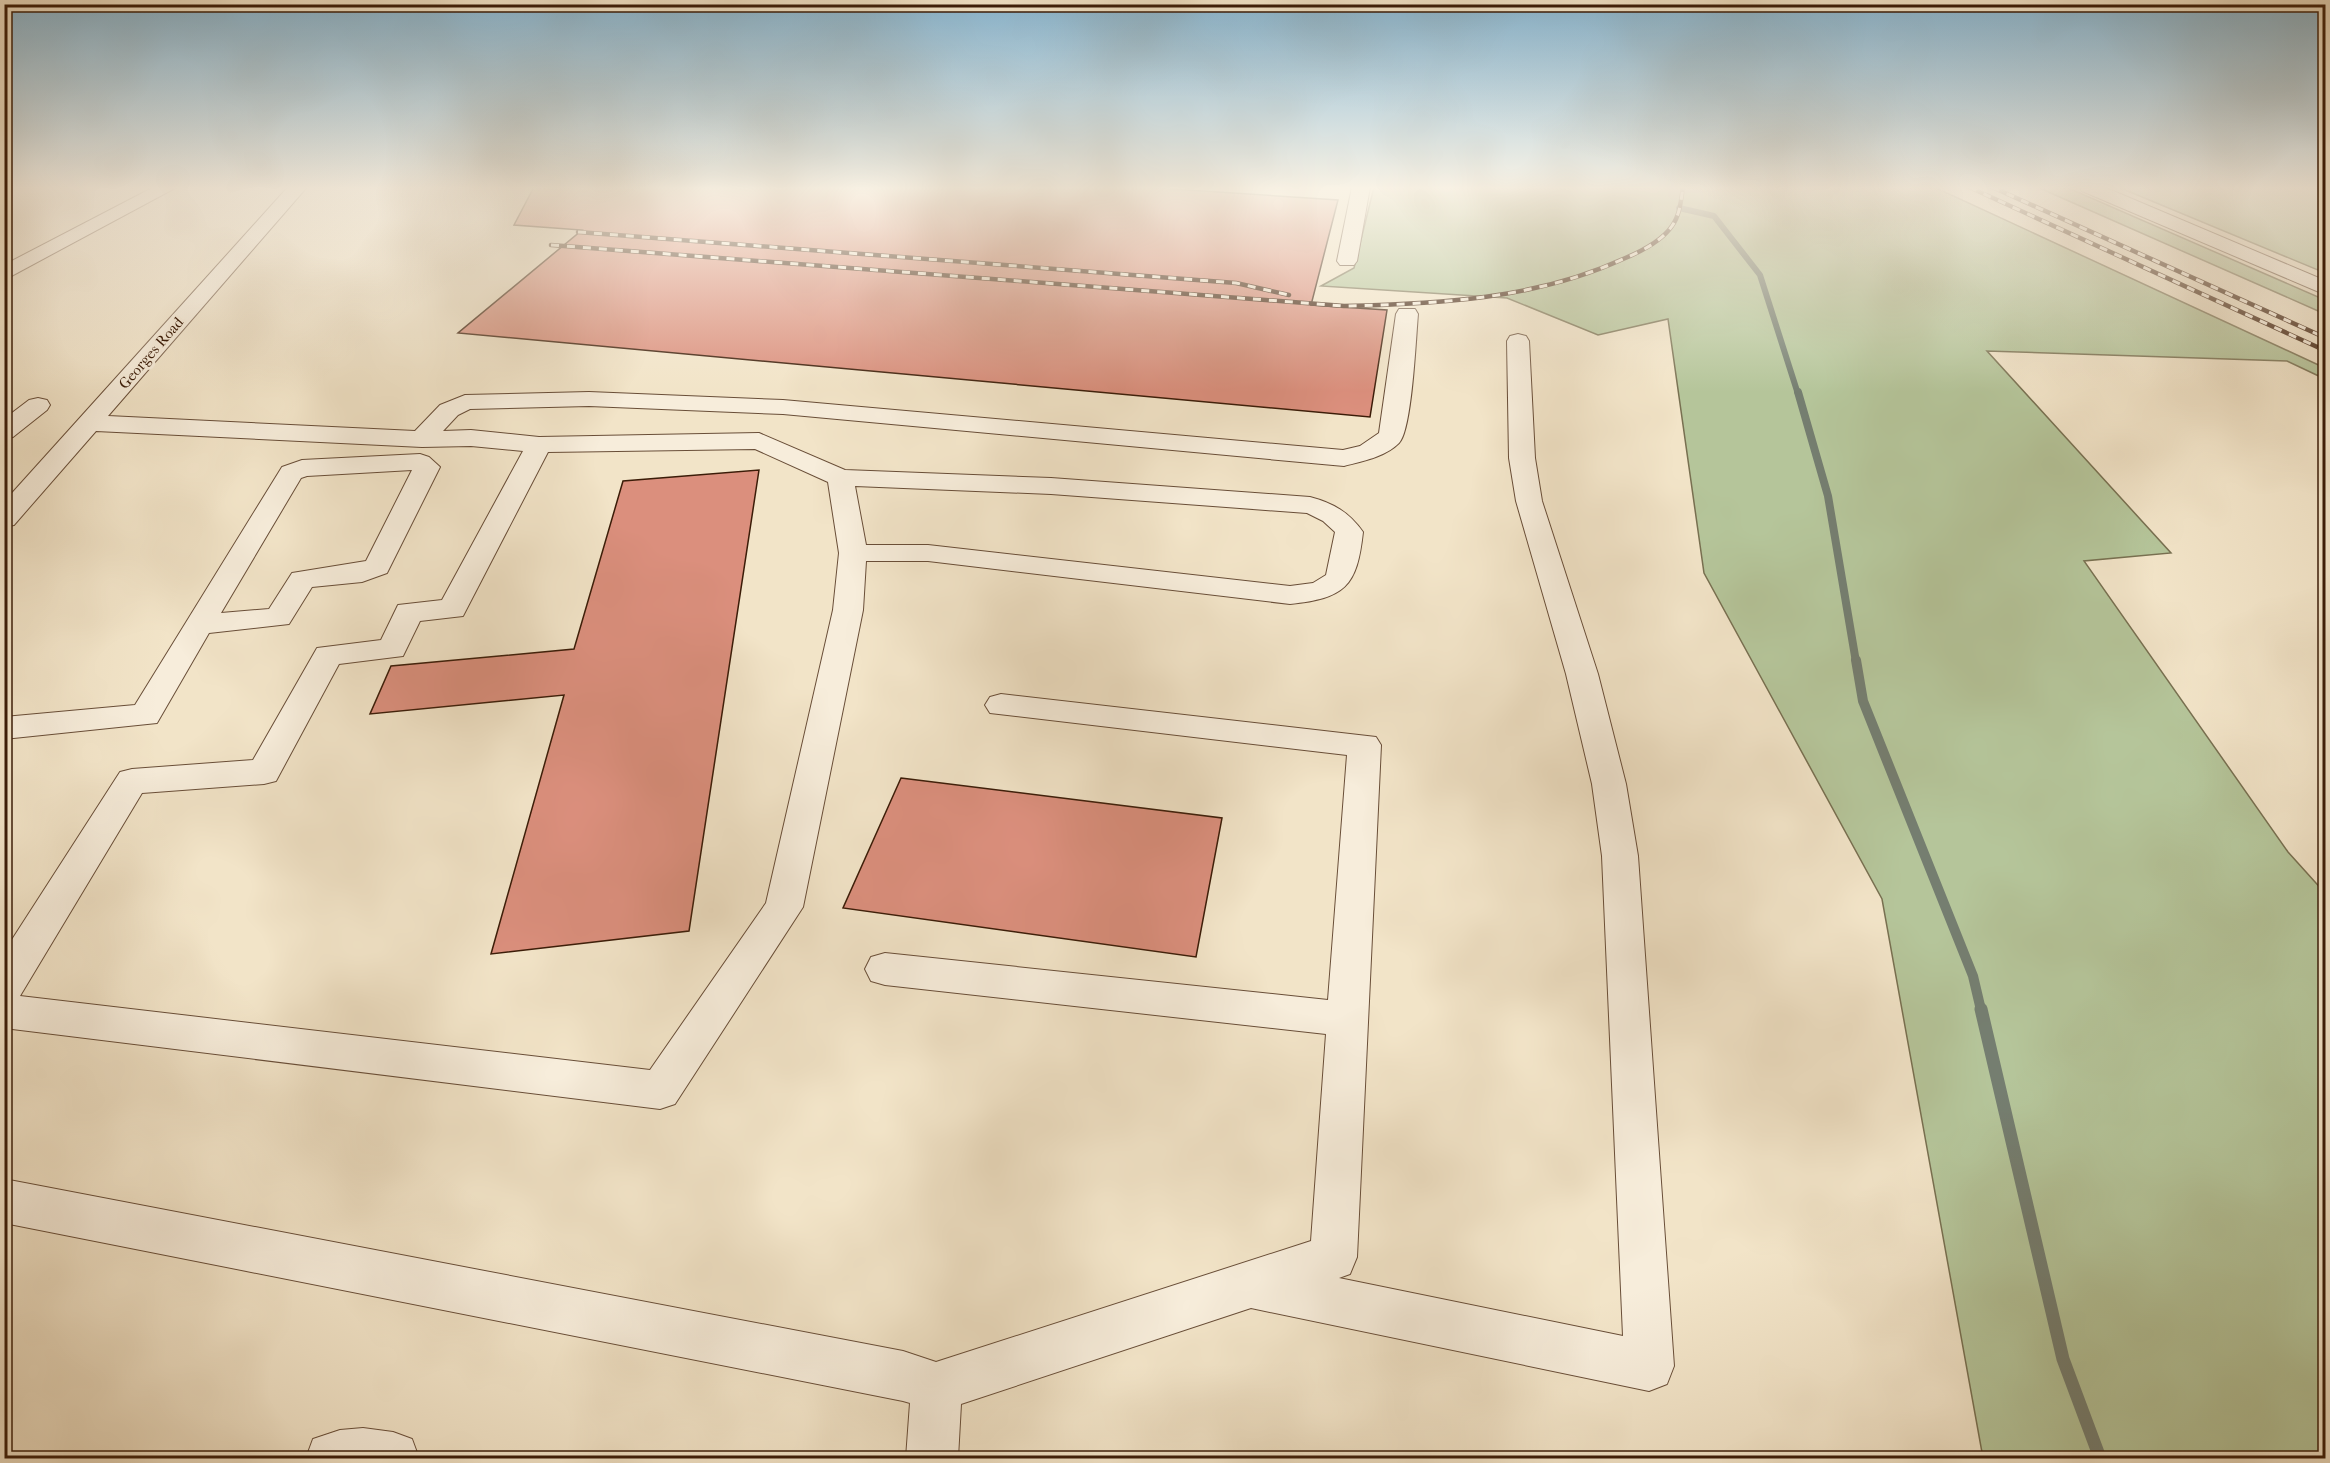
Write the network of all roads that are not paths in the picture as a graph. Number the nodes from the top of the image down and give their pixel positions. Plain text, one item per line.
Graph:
1 (39, 255) edge
2 (238, 255) edge
3 (1348, 255) edge
4 (2247, 255) edge
5 (1347, 261) dead end
6 (4, 274) edge
7 (2325, 289) edge
8 (1407, 314) dead end
9 (1518, 341) dead end
10 (38, 405) dead end
11 (90, 423) junction
12 (4, 432) edge
13 (422, 439) junction
14 (539, 445) junction
15 (40, 478) junction
16 (840, 478) junction
17 (4, 479) edge
18 (4, 519) edge
19 (853, 553) junction
20 (199, 625) junction
21 (1001, 705) dead end
22 (4, 728) edge
23 (885, 969) dead end
24 (4, 987) edge
25 (4, 1011) edge
26 (1347, 1019) junction
27 (4, 1201) edge
28 (1250, 1284) junction
29 (936, 1387) junction
30 (332, 1458) edge
31 (393, 1458) edge
32 (932, 1458) edge

1 - 6 street
2 - 11 street, Georges Road
3 - 5 street
4 - 7 street
8 - 13 street
9 - 28 street
10 - 12 street
11 - 13 street
11 - 15 street, Georges Road
13 - 14 street
14 - 16 street
14 - 24 street
15 - 17 street
15 - 18 street, Georges Road
16 - 19 street
16 - 19 street
19 - 25 street
20 - 20 street
20 - 22 street
21 - 26 street
23 - 26 street
26 - 28 street
27 - 29 street
28 - 29 street
29 - 32 street
30 - 31 street

